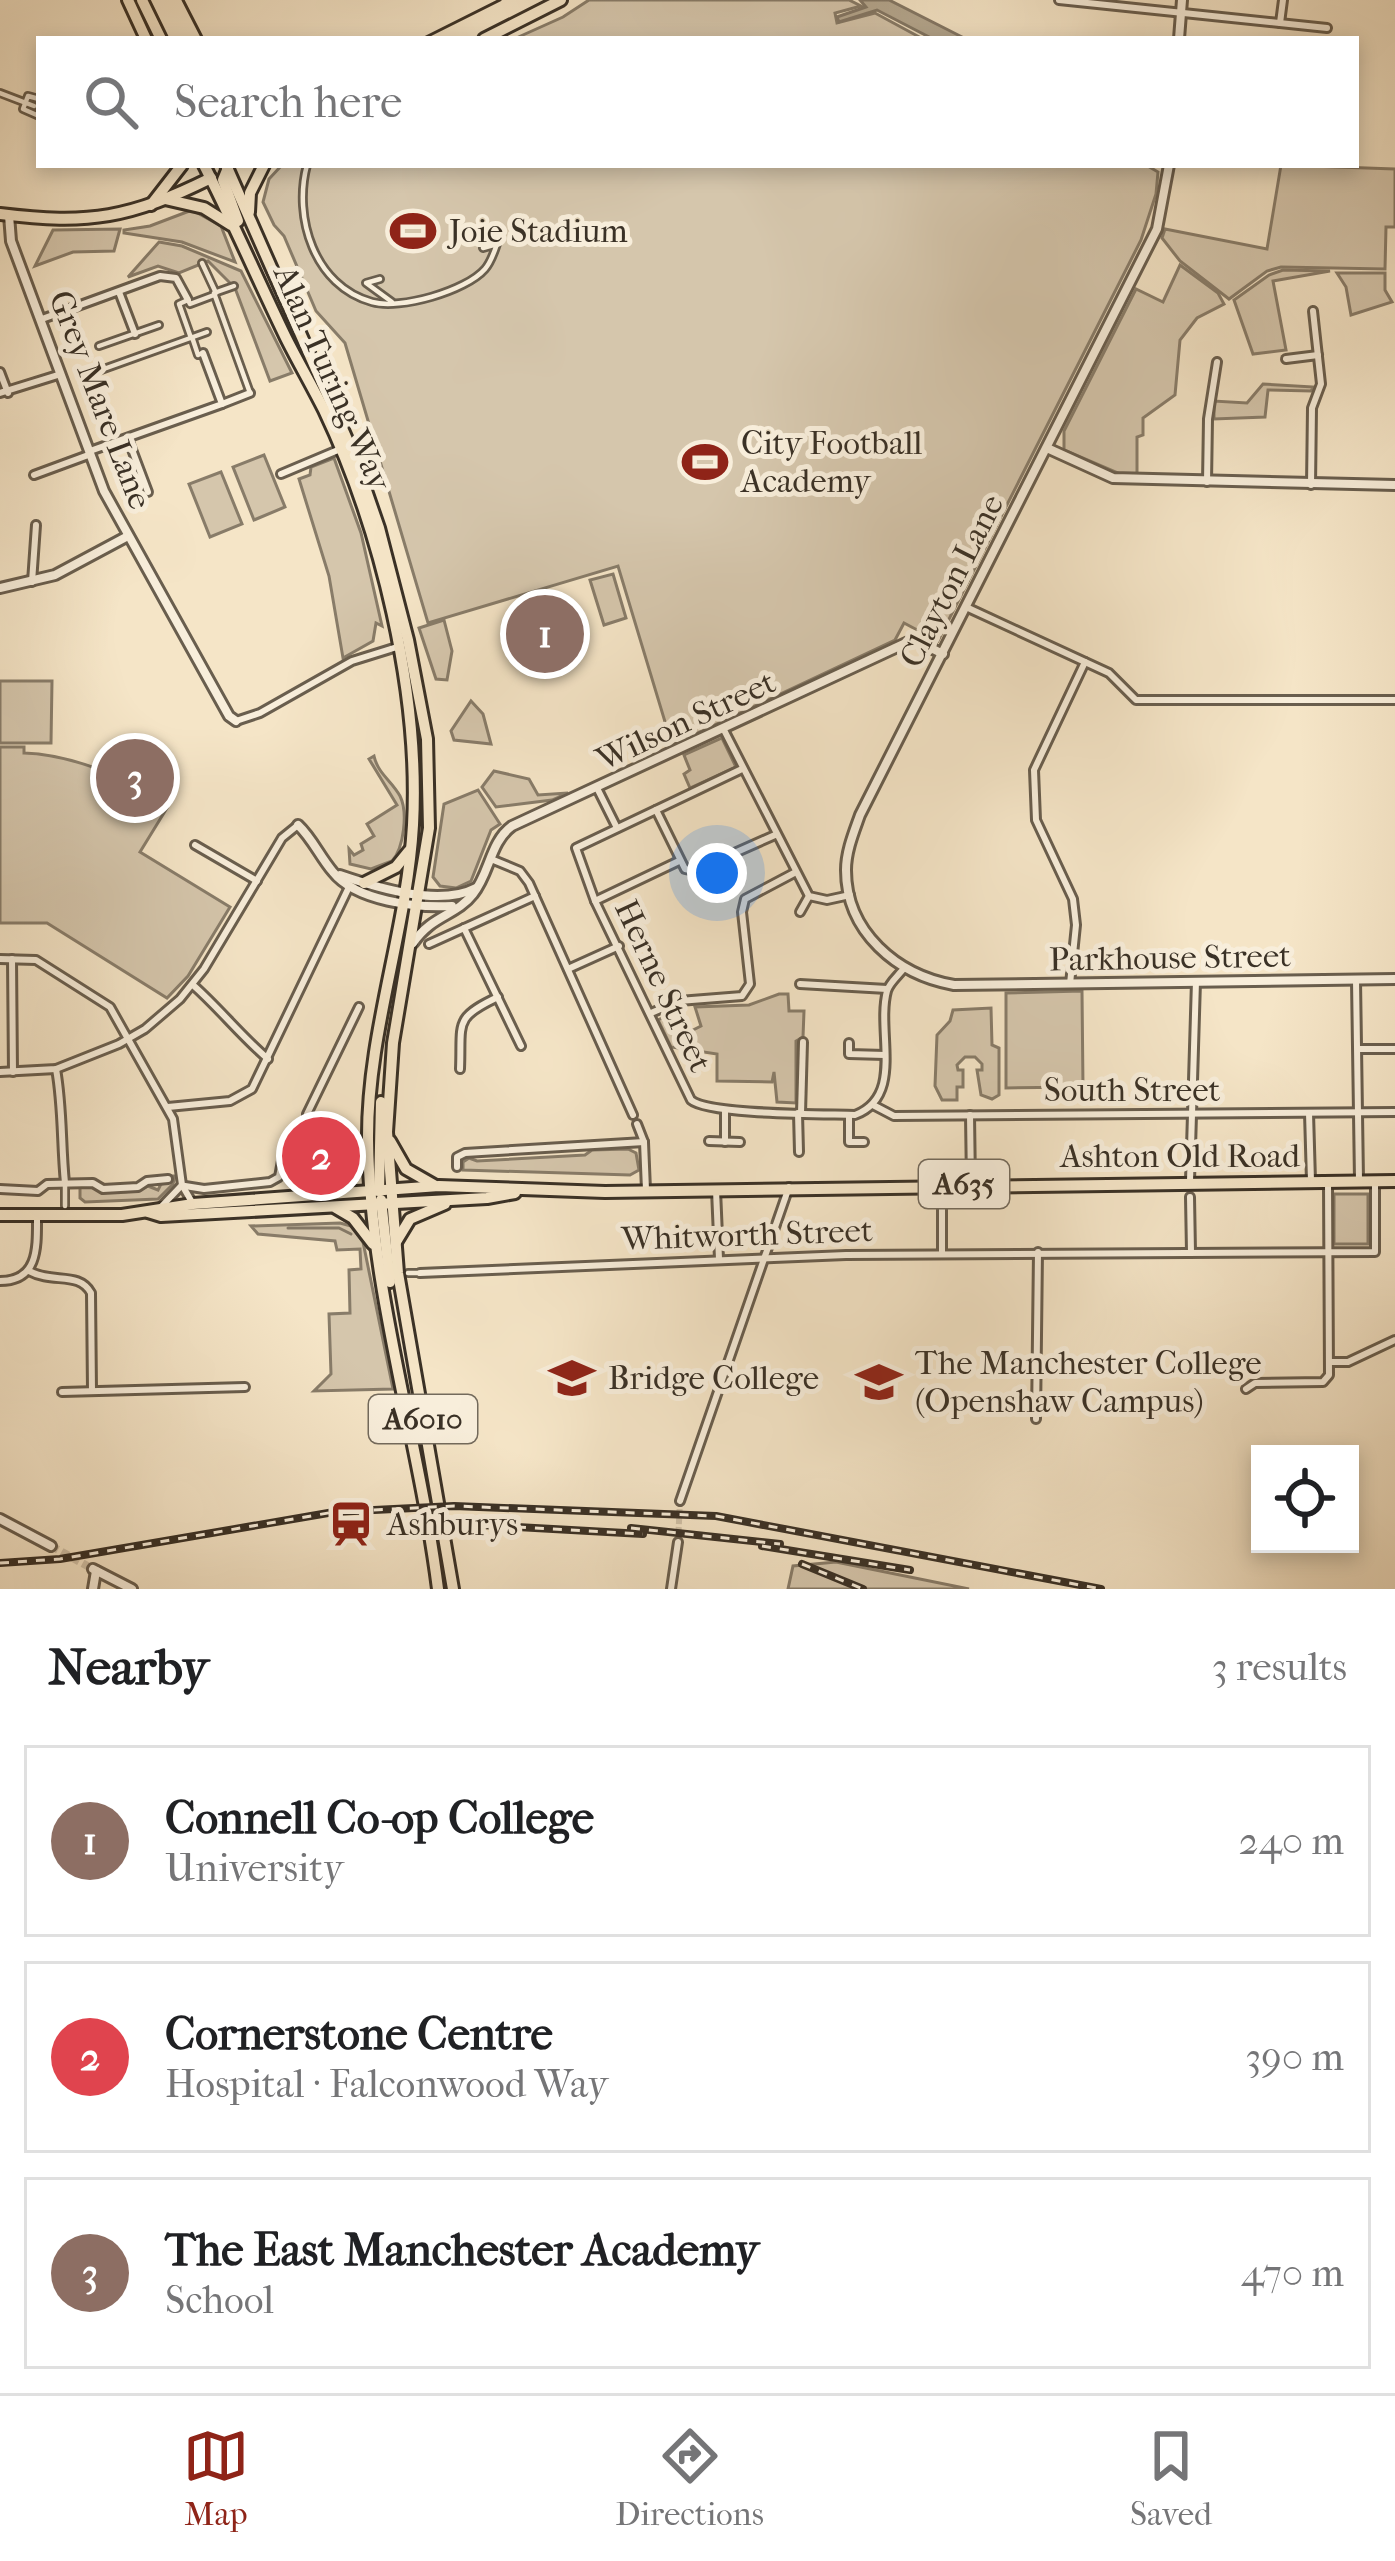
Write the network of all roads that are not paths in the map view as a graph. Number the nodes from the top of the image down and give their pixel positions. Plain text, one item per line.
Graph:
1 (128, 0) edge
2 (142, 0) edge
3 (561, 0) edge
4 (1059, 0) edge
5 (1283, 0) edge
6 (1103, 2) edge
7 (1181, 5) edge
8 (1280, 23) junction
9 (1327, 28) dead end
10 (145, 36) edge
11 (160, 36) edge
12 (490, 36) edge
13 (1179, 36) edge
14 (0, 93) edge
15 (36, 102) edge
16 (25, 103) junction
17 (36, 115) edge
18 (174, 168) edge
19 (228, 168) edge
20 (230, 168) edge
21 (262, 168) edge
22 (306, 168) edge
23 (1168, 168) edge
24 (209, 169) edge
25 (166, 199) junction
26 (151, 205) junction
27 (4, 214) edge
28 (250, 221) junction
29 (233, 227) junction
30 (483, 248) dead end
31 (202, 263) dead end
32 (380, 279) dead end
33 (234, 286) dead end
34 (119, 291) junction
35 (215, 294) junction
36 (268, 298) junction
37 (183, 302) junction
38 (392, 302) junction
39 (1313, 311) dead end
40 (42, 319) junction
41 (159, 325) dead end
42 (207, 332) dead end
43 (134, 334) junction
44 (192, 337) junction
45 (99, 346) dead end
46 (203, 353) joint
47 (1318, 355) junction
48 (1286, 359) dead end
49 (1217, 362) dead end
50 (0, 372) edge
51 (87, 375) dead end
52 (67, 379) junction
53 (4, 393) edge
54 (250, 393) joint
55 (222, 404) junction
56 (128, 438) junction
57 (1047, 448) junction
58 (340, 449) junction
59 (90, 453) junction
60 (34, 475) dead end
61 (281, 475) dead end
62 (1207, 482) junction
63 (1310, 485) junction
64 (1395, 485) edge
65 (148, 492) dead end
66 (36, 525) dead end
67 (128, 536) junction
68 (32, 582) junction
69 (0, 587) edge
70 (966, 607) junction
71 (397, 647) junction
72 (943, 654) junction
73 (1084, 662) junction
74 (1395, 700) edge
75 (236, 721) joint
76 (724, 730) junction
77 (742, 769) junction
78 (597, 788) junction
79 (656, 810) junction
80 (298, 825) joint
81 (617, 828) junction
82 (775, 835) junction
83 (195, 845) dead end
84 (411, 849) junction
85 (491, 859) junction
86 (680, 860) junction
87 (333, 872) junction
88 (796, 872) junction
89 (257, 881) junction
90 (364, 883) junction
91 (478, 886) junction
92 (349, 887) junction
93 (850, 895) junction
94 (535, 896) junction
95 (809, 896) junction
96 (412, 897) junction
97 (470, 899) junction
98 (595, 901) junction
99 (800, 912) dead end
100 (464, 928) junction
101 (429, 944) dead end
102 (410, 946) junction
103 (619, 946) junction
104 (0, 959) edge
105 (12, 959) junction
106 (904, 968) junction
107 (568, 970) junction
108 (1395, 979) edge
109 (1356, 980) junction
110 (1196, 981) junction
111 (800, 984) dead end
112 (1070, 984) junction
113 (193, 985) junction
114 (887, 988) junction
115 (498, 997) junction
116 (359, 1007) dead end
117 (651, 1013) junction
118 (128, 1040) junction
119 (803, 1042) dead end
120 (849, 1043) dead end
121 (521, 1046) dead end
122 (1359, 1048) junction
123 (1395, 1049) edge
124 (885, 1055) junction
125 (268, 1060) junction
126 (391, 1062) junction
127 (56, 1069) junction
128 (460, 1069) dead end
129 (0, 1072) edge
130 (13, 1072) junction
131 (873, 1105) junction
132 (168, 1107) junction
133 (725, 1110) junction
134 (1359, 1112) junction
135 (1395, 1112) edge
136 (799, 1113) junction
137 (1310, 1113) junction
138 (1191, 1114) junction
139 (633, 1115) dead end
140 (848, 1115) junction
141 (970, 1115) junction
142 (637, 1124) dead end
143 (387, 1132) junction
144 (368, 1141) junction
145 (709, 1141) dead end
146 (644, 1142) junction
147 (725, 1142) junction
148 (740, 1142) dead end
149 (863, 1142) dead end
150 (799, 1152) dead end
151 (457, 1167) dead end
152 (168, 1179) dead end
153 (1375, 1181) junction
154 (1395, 1181) edge
155 (1328, 1182) junction
156 (1359, 1182) junction
157 (1310, 1183) junction
158 (65, 1184) junction
159 (182, 1184) junction
160 (971, 1184) junction
161 (942, 1185) junction
162 (439, 1186) junction
163 (789, 1187) junction
164 (716, 1188) junction
165 (0, 1189) edge
166 (380, 1189) junction
167 (533, 1190) junction
168 (646, 1190) junction
169 (1190, 1190) junction
170 (312, 1194) junction
171 (459, 1200) junction
172 (381, 1203) junction
173 (193, 1204) junction
174 (64, 1206) dead end
175 (161, 1207) junction
176 (333, 1207) junction
177 (148, 1212) junction
178 (0, 1215) edge
179 (37, 1216) junction
180 (395, 1248) junction
181 (377, 1252) junction
182 (1038, 1252) junction
183 (1191, 1252) junction
184 (1329, 1252) junction
185 (942, 1253) junction
186 (767, 1257) junction
187 (719, 1258) junction
188 (29, 1271) junction
189 (408, 1273) dead end
190 (421, 1273) joint
191 (0, 1281) edge
192 (1395, 1340) edge
193 (1329, 1363) junction
194 (245, 1388) dead end
195 (1246, 1389) dead end
196 (62, 1391) dead end
197 (92, 1391) junction
198 (410, 1419) junction
199 (1036, 1420) dead end
200 (680, 1501) tunnel mouth
201 (0, 1519) edge
202 (678, 1542) tunnel mouth
203 (51, 1546) tunnel mouth
204 (92, 1589) edge
205 (132, 1589) edge
206 (435, 1589) edge
207 (453, 1589) edge
208 (671, 1589) edge

1 - 10 main road
2 - 11 main road
3 - 12 main road
4 - 6 street
5 - 8 street
6 - 7 street
7 - 8 street
7 - 13 street
8 - 9 street
14 - 16 street
15 - 16 street
16 - 17 street
18 - 26 main road
19 - 36 main road
20 - 28 main road, Alan Turing Way / A6010
21 - 28 main road
22 - 38 street
23 - 57 street, Clayton Lane
24 - 25 main road
24 - 29 main road, Alan Turing Way / A6010
25 - 26 main road
25 - 29 main road
26 - 27 main road
27 - 40 street, Grey Mare Lane
28 - 96 main road, Alan Turing Way / A6010
29 - 36 main road, Alan Turing Way / A6010
30 - 38 street
31 - 35 street
32 - 38 street
33 - 35 street
34 - 37 street
34 - 40 street
34 - 43 street
35 - 37 street
35 - 54 street
36 - 58 main road, Alan Turing Way / A6010
37 - 44 street
39 - 47 street
40 - 52 street, Grey Mare Lane
41 - 43 street
42 - 44 street
43 - 45 street
44 - 46 street
44 - 51 street
46 - 55 street
47 - 48 street
47 - 63 street
49 - 62 street
50 - 53 street
52 - 53 street
52 - 59 street, Grey Mare Lane
54 - 55 street
55 - 56 street
56 - 59 street
56 - 65 street
57 - 62 street
57 - 70 street, Clayton Lane
58 - 61 street
58 - 71 main road, Alan Turing Way / A6010
59 - 60 street
59 - 67 street, Grey Mare Lane
62 - 63 street
63 - 64 street
66 - 68 street
67 - 68 street
67 - 75 street, Grey Mare Lane
68 - 69 street
70 - 72 street, Clayton Lane
70 - 73 street
71 - 75 street
71 - 84 main road, Alan Turing Way / A6010
72 - 76 street, Wilson Street
72 - 93 street, Clayton Lane
73 - 74 street
73 - 112 street
76 - 77 street
76 - 78 street, Wilson Street
77 - 79 street
77 - 82 street
78 - 81 street
78 - 85 street, Wilson Street
79 - 81 street
79 - 86 street
80 - 87 street
80 - 89 street
81 - 98 street, Herne Street
82 - 86 street
82 - 88 street
83 - 89 street
84 - 90 main road
84 - 96 main road, Alan Turing Way / A6010
85 - 91 street, Wilson Street
85 - 94 street
86 - 98 street
87 - 90 street
87 - 92 street
88 - 95 street
88 - 117 street
89 - 113 street
90 - 96 street
91 - 96 street
91 - 97 street, Wilson Street
92 - 96 street
92 - 125 street
93 - 95 street
93 - 106 street
94 - 100 street
94 - 107 street
95 - 99 street
96 - 97 street
96 - 102 main road, Alan Turing Way / A6010
96 - 144 main road, Alan Turing Way / A6010
97 - 102 street, Wilson Street
98 - 103 street, Herne Street
100 - 101 street
100 - 115 street
102 - 126 main road, Alan Turing Way / A6010
103 - 107 street
103 - 117 street, Herne Street
104 - 105 street
105 - 118 street
105 - 130 street
106 - 112 street, Parkhouse Street
106 - 114 street
107 - 139 street
108 - 109 street, Parkhouse Street
109 - 110 street, Parkhouse Street
109 - 122 street
110 - 112 street, Parkhouse Street
110 - 138 street
111 - 114 street
113 - 118 street
113 - 125 street
114 - 124 street
115 - 121 street
115 - 128 street
116 - 159 street
117 - 133 street, Herne Street
118 - 127 street
118 - 132 street
119 - 136 street
120 - 124 street
122 - 123 street
122 - 134 street
124 - 131 street
125 - 132 street
126 - 143 main road, Alan Turing Way / A6010
126 - 166 main road
127 - 130 street
127 - 158 street
129 - 130 street
131 - 140 street, Herne Street
131 - 141 street, South Street
132 - 159 street
133 - 136 street, Herne Street
133 - 147 street
134 - 135 street, South Street
134 - 137 street, South Street
134 - 156 street
136 - 140 street, Herne Street
136 - 150 street
137 - 138 street, South Street
137 - 157 street
138 - 141 street, South Street
138 - 169 street
140 - 149 street
141 - 160 street
142 - 146 street
143 - 162 main road
143 - 166 main road, Alan Turing Way / A6010
144 - 166 main road, Alan Turing Way / A6010
144 - 170 main road
145 - 147 street
146 - 151 street
146 - 168 street
147 - 148 street
152 - 158 street
153 - 154 main road, Ashton Old Road / A635
153 - 156 main road, Ashton Old Road / A635
153 - 184 street, Whitworth Street
155 - 156 main road, Ashton Old Road / A635
155 - 157 main road, Ashton Old Road / A635
155 - 184 street
157 - 169 main road, Ashton Old Road / A635
158 - 165 street
158 - 174 street
159 - 173 street
159 - 175 street
160 - 161 main road, Ashton Old Road / A635
160 - 169 main road, Ashton Old Road / A635
161 - 163 main road, Ashton Old Road / A635
161 - 185 street
162 - 166 main road, Ashton Old Road / A635
162 - 167 main road, Ashton Old Road / A635
163 - 164 main road, Ashton Old Road / A635
163 - 186 street
164 - 168 main road, Ashton Old Road / A635
164 - 187 street
166 - 170 main road, Ashton Old Road / A635
166 - 172 main road, A6010
166 - 172 main road, A6010
167 - 168 main road, Ashton Old Road / A635
167 - 171 main road, Ashton Old Road / A635
169 - 183 street
170 - 173 main road, Ashton Old Road / A635
171 - 172 main road, Ashton Old Road / A635
171 - 180 main road
172 - 176 main road, Ashton Old Road / A635
172 - 180 main road, A6010
172 - 181 main road, A6010
172 - 198 main road
173 - 175 main road, Ashton Old Road / A635
175 - 177 main road, Ashton Old Road / A635
176 - 177 main road, Ashton Old Road / A635
176 - 181 main road
177 - 179 main road, Ashton Old Road / A635
178 - 179 main road, Ashton Old Road / A635
179 - 188 street
180 - 207 main road, A6010
181 - 198 main road, A6010
182 - 183 street, Whitworth Street
182 - 185 street, Whitworth Street
182 - 199 street
183 - 184 street, Whitworth Street
184 - 193 street
185 - 186 street, Whitworth Street
186 - 187 street, Whitworth Street
186 - 200 street
187 - 190 street, Whitworth Street
188 - 191 street
188 - 197 street
189 - 190 street, Whitworth Street
192 - 193 street
193 - 195 street
194 - 197 street
196 - 197 street
198 - 206 main road, A6010
201 - 203 street
202 - 208 street
204 - 205 street

